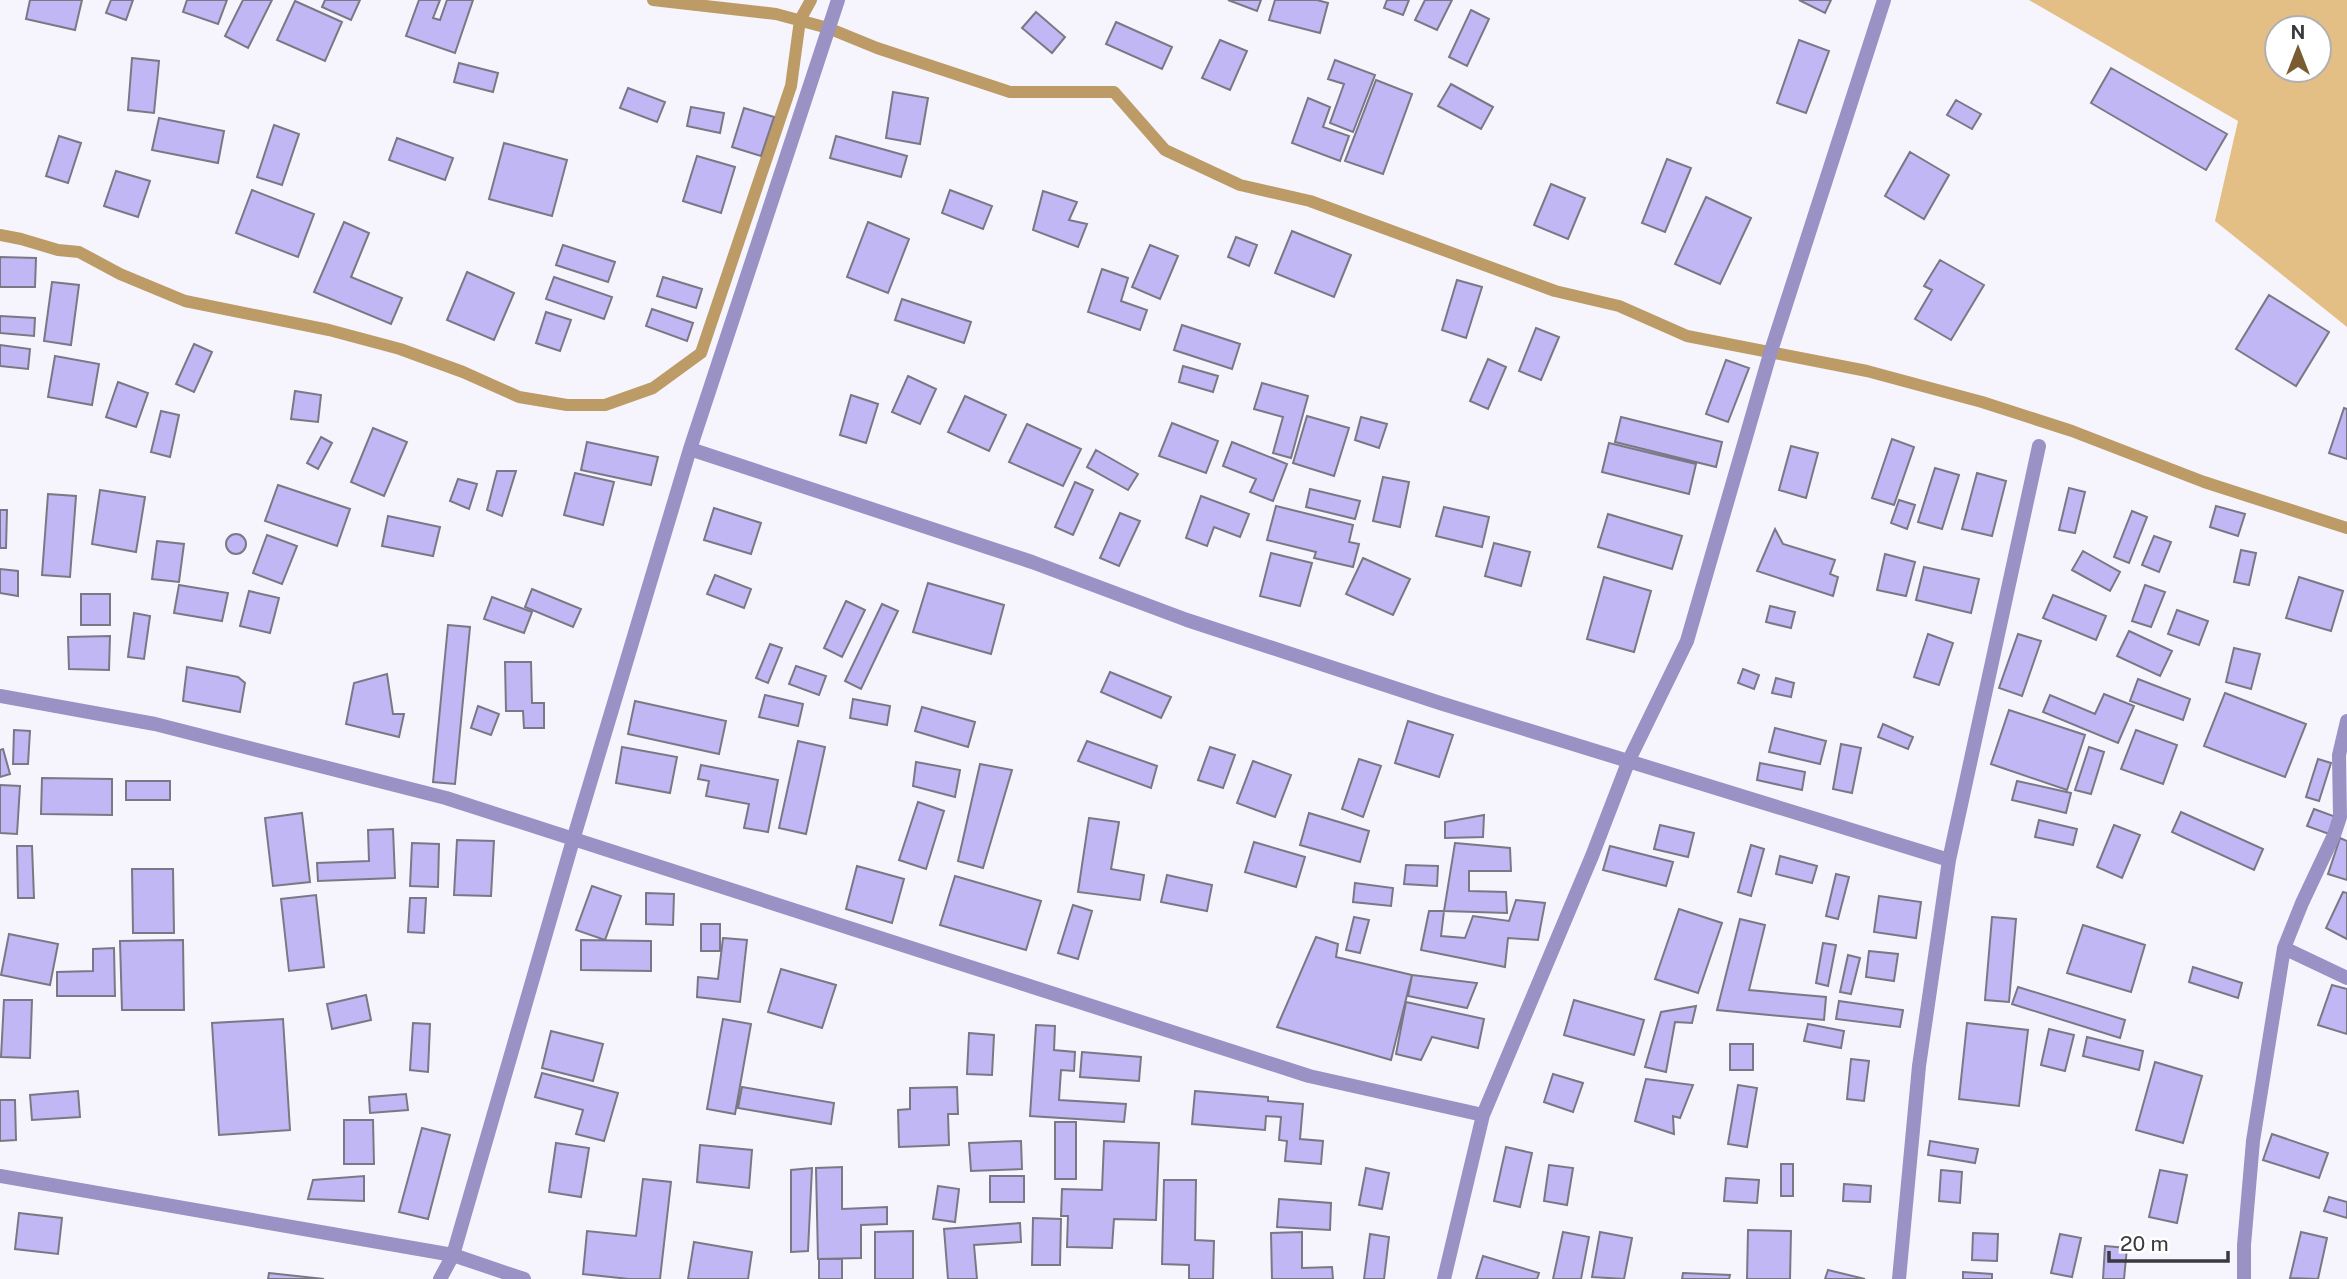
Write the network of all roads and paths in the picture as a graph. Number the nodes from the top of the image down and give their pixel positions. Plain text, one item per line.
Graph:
1 (838, 0) edge
2 (1884, 0) edge
3 (2039, 446) dead end
4 (690, 449) junction
5 (0, 696) edge
6 (2347, 721) edge
7 (1629, 760) junction
8 (573, 840) junction
9 (1950, 860) junction
10 (2284, 948) junction
11 (2347, 978) edge
12 (1483, 1115) junction
13 (0, 1177) edge
14 (453, 1255) junction
15 (440, 1279) edge
16 (524, 1279) edge
17 (1444, 1279) edge
18 (1899, 1279) edge
19 (2244, 1279) edge

1 - 4 street
2 - 7 street
3 - 9 street
4 - 7 street
4 - 8 street
5 - 8 street
6 - 10 street
7 - 9 street
7 - 12 street
8 - 12 street
8 - 14 street
9 - 18 street
10 - 11 street
10 - 19 street
12 - 17 street
13 - 14 street
14 - 15 street
14 - 16 street

